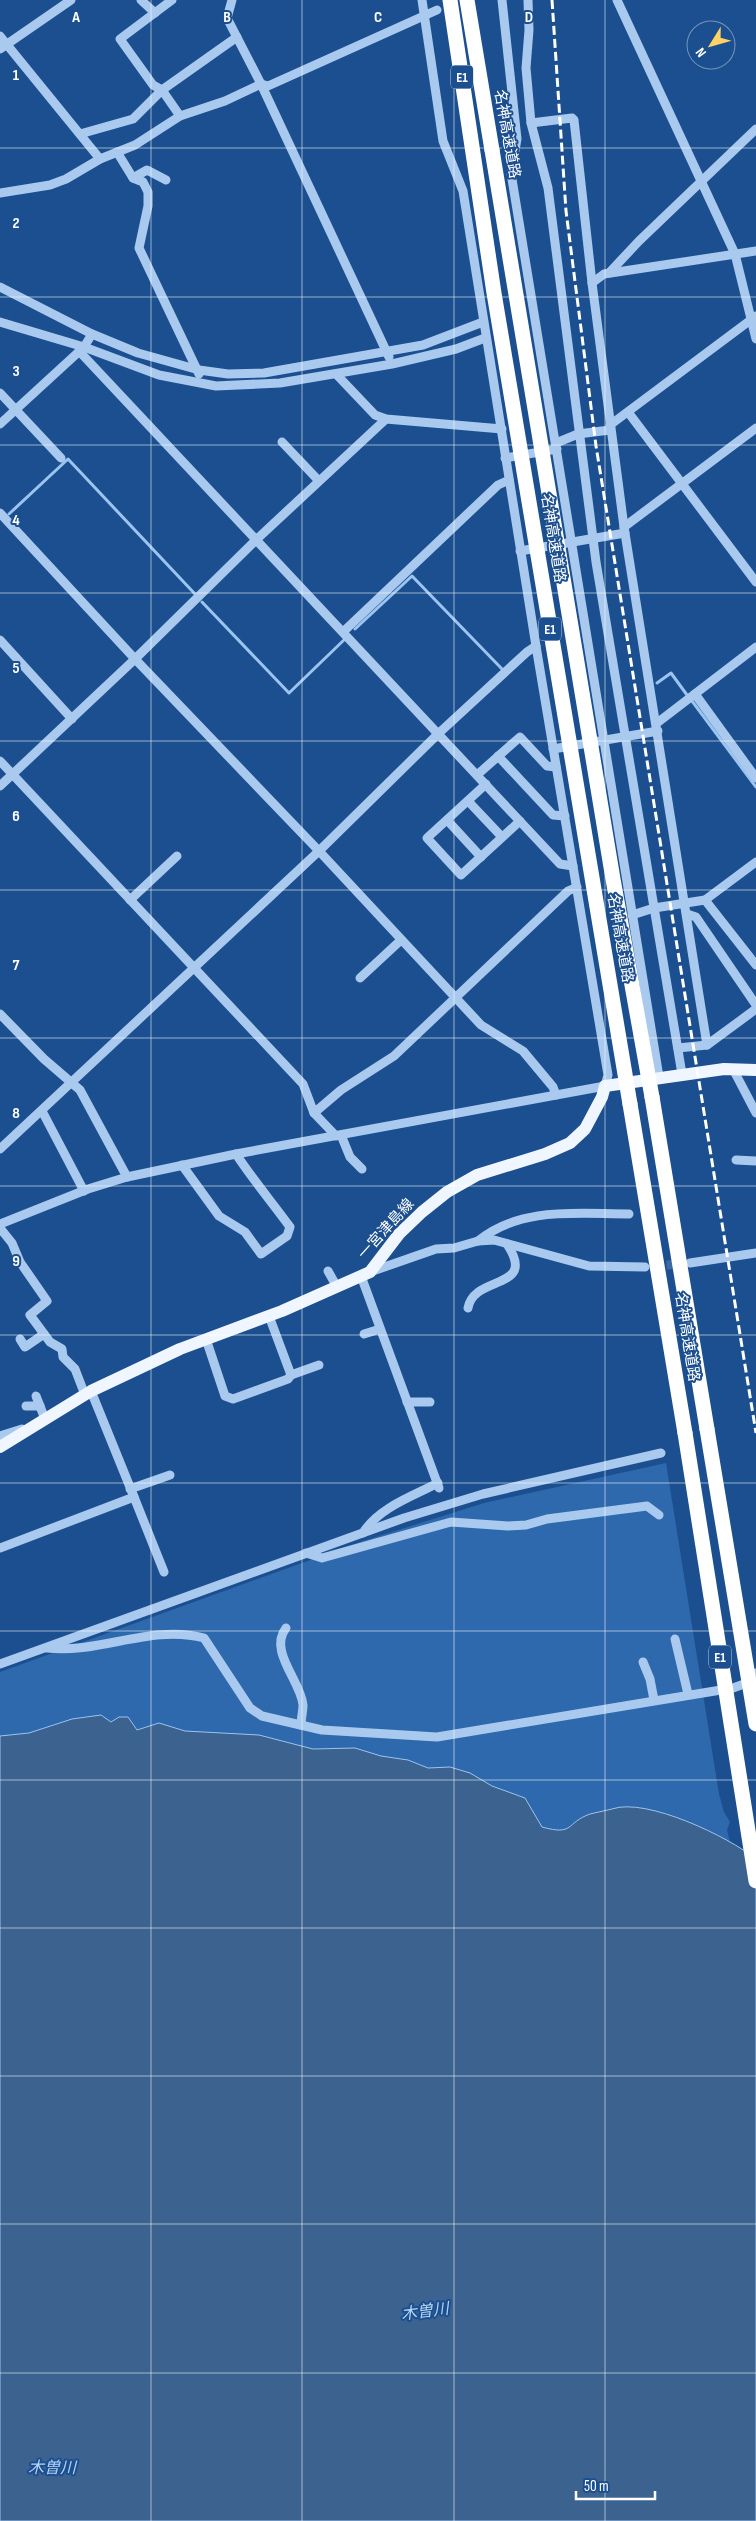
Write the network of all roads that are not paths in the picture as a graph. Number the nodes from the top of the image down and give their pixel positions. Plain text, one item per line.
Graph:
1 (71, 0) edge
2 (141, 0) edge
3 (172, 0) edge
4 (232, 0) edge
5 (422, 0) edge
6 (450, 0) edge
7 (467, 0) edge
8 (502, 0) edge
9 (528, 0) edge
10 (617, 0) edge
11 (437, 10) dead end
12 (155, 13) junction
13 (424, 15) junction
14 (0, 36) edge
15 (236, 37) junction
16 (3, 47) edge
17 (260, 84) junction
18 (162, 90) junction
19 (180, 116) junction
20 (531, 123) junction
21 (756, 130) edge
22 (80, 134) junction
23 (117, 152) junction
24 (100, 159) junction
25 (133, 178) junction
26 (166, 180) dead end
27 (702, 181) junction
28 (0, 193) edge
29 (756, 251) edge
30 (735, 254) junction
31 (609, 274) junction
32 (592, 283) junction
33 (0, 287) edge
34 (753, 318) edge
35 (0, 322) edge
36 (483, 322) junction
37 (92, 334) junction
38 (485, 338) junction
39 (756, 339) edge
40 (81, 349) junction
41 (387, 352) junction
42 (392, 364) junction
43 (199, 370) junction
44 (336, 374) junction
45 (200, 384) junction
46 (0, 393) edge
47 (16, 410) junction
48 (628, 412) junction
49 (386, 419) junction
50 (0, 424) edge
51 (610, 428) junction
52 (756, 428) edge
53 (502, 429) junction
54 (578, 434) junction
55 (282, 442) dead end
56 (557, 446) junction
57 (61, 458) dead end
58 (506, 458) junction
59 (508, 480) junction
60 (319, 482) junction
61 (682, 483) junction
62 (0, 513) edge
63 (625, 530) junction
64 (257, 539) junction
65 (593, 539) junction
66 (573, 542) junction
67 (520, 551) junction
68 (756, 582) edge
69 (343, 632) junction
70 (0, 640) edge
71 (536, 646) junction
72 (756, 647) edge
73 (135, 660) junction
74 (695, 694) junction
75 (72, 718) junction
76 (658, 727) junction
77 (439, 733) junction
78 (626, 737) junction
79 (604, 740) junction
80 (553, 749) junction
81 (498, 756) junction
82 (0, 762) edge
83 (556, 767) junction
84 (12, 774) junction
85 (477, 775) junction
86 (756, 778) edge
87 (486, 784) junction
88 (0, 786) edge
89 (468, 801) junction
90 (565, 816) junction
91 (447, 820) junction
92 (520, 821) junction
93 (502, 837) junction
94 (319, 851) junction
95 (177, 856) dead end
96 (481, 857) junction
97 (756, 862) edge
98 (573, 866) junction
99 (577, 887) junction
100 (130, 900) junction
101 (705, 900) junction
102 (686, 904) junction
103 (654, 908) junction
104 (687, 914) junction
105 (632, 915) junction
106 (401, 940) junction
107 (756, 965) edge
108 (193, 967) junction
109 (360, 978) dead end
110 (456, 998) junction
111 (756, 1005) edge
112 (756, 1009) edge
113 (0, 1014) edge
114 (707, 1045) junction
115 (678, 1048) junction
116 (733, 1069) junction
117 (756, 1070) edge
118 (682, 1074) junction
119 (659, 1077) junction
120 (71, 1083) junction
121 (605, 1086) junction
122 (556, 1095) junction
123 (42, 1110) junction
124 (314, 1113) junction
125 (756, 1113) edge
126 (339, 1135) junction
127 (0, 1149) edge
128 (236, 1154) junction
129 (736, 1160) dead end
130 (756, 1161) edge
131 (182, 1166) junction
132 (362, 1169) dead end
133 (127, 1177) junction
134 (84, 1191) junction
135 (629, 1214) dead end
136 (0, 1224) edge
137 (0, 1228) edge
138 (478, 1241) junction
139 (507, 1244) junction
140 (756, 1253) edge
141 (690, 1263) tunnel mouth
142 (645, 1267) tunnel mouth
143 (328, 1271) dead end
144 (365, 1274) junction
145 (337, 1287) junction
146 (468, 1308) dead end
147 (268, 1316) junction
148 (380, 1329) junction
149 (44, 1334) junction
150 (364, 1334) dead end
151 (20, 1339) dead end
152 (206, 1340) junction
153 (319, 1366) dead end
154 (291, 1375) junction
155 (88, 1393) junction
156 (36, 1396) dead end
157 (407, 1402) junction
158 (430, 1402) dead end
159 (26, 1406) dead end
160 (40, 1406) junction
161 (45, 1419) junction
162 (32, 1426) junction
163 (0, 1436) edge
164 (0, 1447) edge
165 (661, 1453) dead end
166 (170, 1475) dead end
167 (132, 1493) junction
168 (660, 1516) dead end
169 (363, 1533) junction
170 (0, 1548) edge
171 (306, 1553) junction
172 (164, 1572) dead end
173 (286, 1628) dead end
174 (675, 1639) dead end
175 (47, 1648) junction
176 (643, 1662) dead end
177 (0, 1664) edge
178 (756, 1673) edge
179 (688, 1694) junction
180 (654, 1700) junction
181 (756, 1724) edge
182 (301, 1725) junction
183 (756, 1881) edge

1 - 16 street
2 - 12 street
3 - 12 street
4 - 15 street
5 - 13 street
6 - 183 highway, 名神高速道路 / E1, bridge
7 - 181 highway, 名神高速道路 / E1, bridge
8 - 56 street
9 - 20 street
10 - 27 street
11 - 13 street
12 - 18 street
13 - 17 street
13 - 36 street
14 - 16 street
15 - 17 street
15 - 18 street
16 - 22 street
17 - 19 street
17 - 41 street
18 - 19 street
18 - 22 street
19 - 23 street
20 - 32 street
20 - 54 street
21 - 27 street
22 - 24 street
23 - 24 street
23 - 25 street
24 - 28 street
25 - 26 street
25 - 43 street
27 - 30 street
27 - 31 street
29 - 30 street
30 - 31 street
30 - 34 street
31 - 32 street
32 - 51 street
33 - 37 street
34 - 39 street
34 - 48 street
35 - 40 street
36 - 38 street
36 - 41 street
37 - 40 street
37 - 43 street
38 - 42 street
38 - 53 street
40 - 45 street
40 - 47 street
40 - 64 street
41 - 42 street
41 - 43 street
42 - 44 street
43 - 45 street
44 - 45 street
44 - 49 street
46 - 47 street
47 - 50 street
47 - 57 street
48 - 51 street
48 - 61 street
49 - 53 street
49 - 60 street
51 - 54 street
51 - 63 street
52 - 61 street
53 - 58 street
54 - 56 street
54 - 65 street
55 - 60 street
56 - 58 street
56 - 66 street
58 - 59 street
59 - 67 street
59 - 69 street
60 - 64 street
61 - 63 street
61 - 68 street
62 - 73 street
63 - 65 street
63 - 76 street
64 - 69 street
64 - 73 street
65 - 66 street
65 - 78 street
66 - 67 street
66 - 79 street
67 - 71 street
69 - 77 street
70 - 75 street
71 - 77 street
71 - 80 street
72 - 74 street
73 - 75 street
73 - 94 street
74 - 76 street
74 - 86 street
75 - 84 street
76 - 78 street
76 - 102 street
77 - 85 street
77 - 94 street
78 - 79 street
78 - 103 street
79 - 80 street
79 - 105 street
80 - 83 street
81 - 83 street
81 - 85 street
81 - 90 street
82 - 84 street
83 - 90 street
84 - 88 street
84 - 100 street
85 - 87 street
87 - 89 street
87 - 92 street
89 - 91 street
89 - 93 street
90 - 98 street
91 - 96 street
91 - 96 street
92 - 93 street
92 - 98 street
93 - 96 street
94 - 106 street
94 - 108 street
95 - 100 street
97 - 101 street
98 - 99 street
99 - 110 street
99 - 121 street
100 - 108 street
101 - 102 street
101 - 107 street
102 - 103 street
102 - 104 street
103 - 105 street
103 - 115 street
104 - 111 street
104 - 114 street
105 - 119 street
106 - 109 street
106 - 110 street
108 - 120 street
108 - 124 street
110 - 122 street
110 - 124 street
112 - 114 street
113 - 120 street
114 - 115 street
115 - 118 street
116 - 117 main road
116 - 118 main road
116 - 125 street
118 - 119 main road
119 - 121 main road
120 - 123 street
120 - 133 street
121 - 122 street
121 - 144 main road, 一宮津島線
122 - 126 street
123 - 127 street
123 - 134 street
124 - 126 street
126 - 128 street
126 - 132 street
128 - 131 street
128 - 131 street
129 - 130 street
131 - 133 street
133 - 134 street
134 - 136 street
135 - 138 street
137 - 149 street
138 - 139 street
138 - 144 street
139 - 142 street
139 - 146 street
140 - 141 street
143 - 145 street
144 - 145 main road, 一宮津島線
144 - 148 street
145 - 147 main road, 一宮津島線
147 - 152 main road, 一宮津島線
147 - 154 street
148 - 150 street
148 - 157 street
149 - 151 street
149 - 155 street
152 - 154 street
152 - 155 main road, 一宮津島線
153 - 154 street
155 - 161 main road, 一宮津島線
155 - 167 street
156 - 160 street
157 - 158 street
157 - 169 street
159 - 160 street
160 - 161 street
161 - 162 main road, 一宮津島線
162 - 163 street
162 - 164 main road, 一宮津島線
165 - 169 street
166 - 167 street
167 - 170 street
167 - 172 street
168 - 171 street
169 - 171 street
171 - 175 street
173 - 182 street
174 - 179 street
175 - 177 street
175 - 182 street
176 - 180 street
178 - 179 street
179 - 180 street
180 - 182 street

